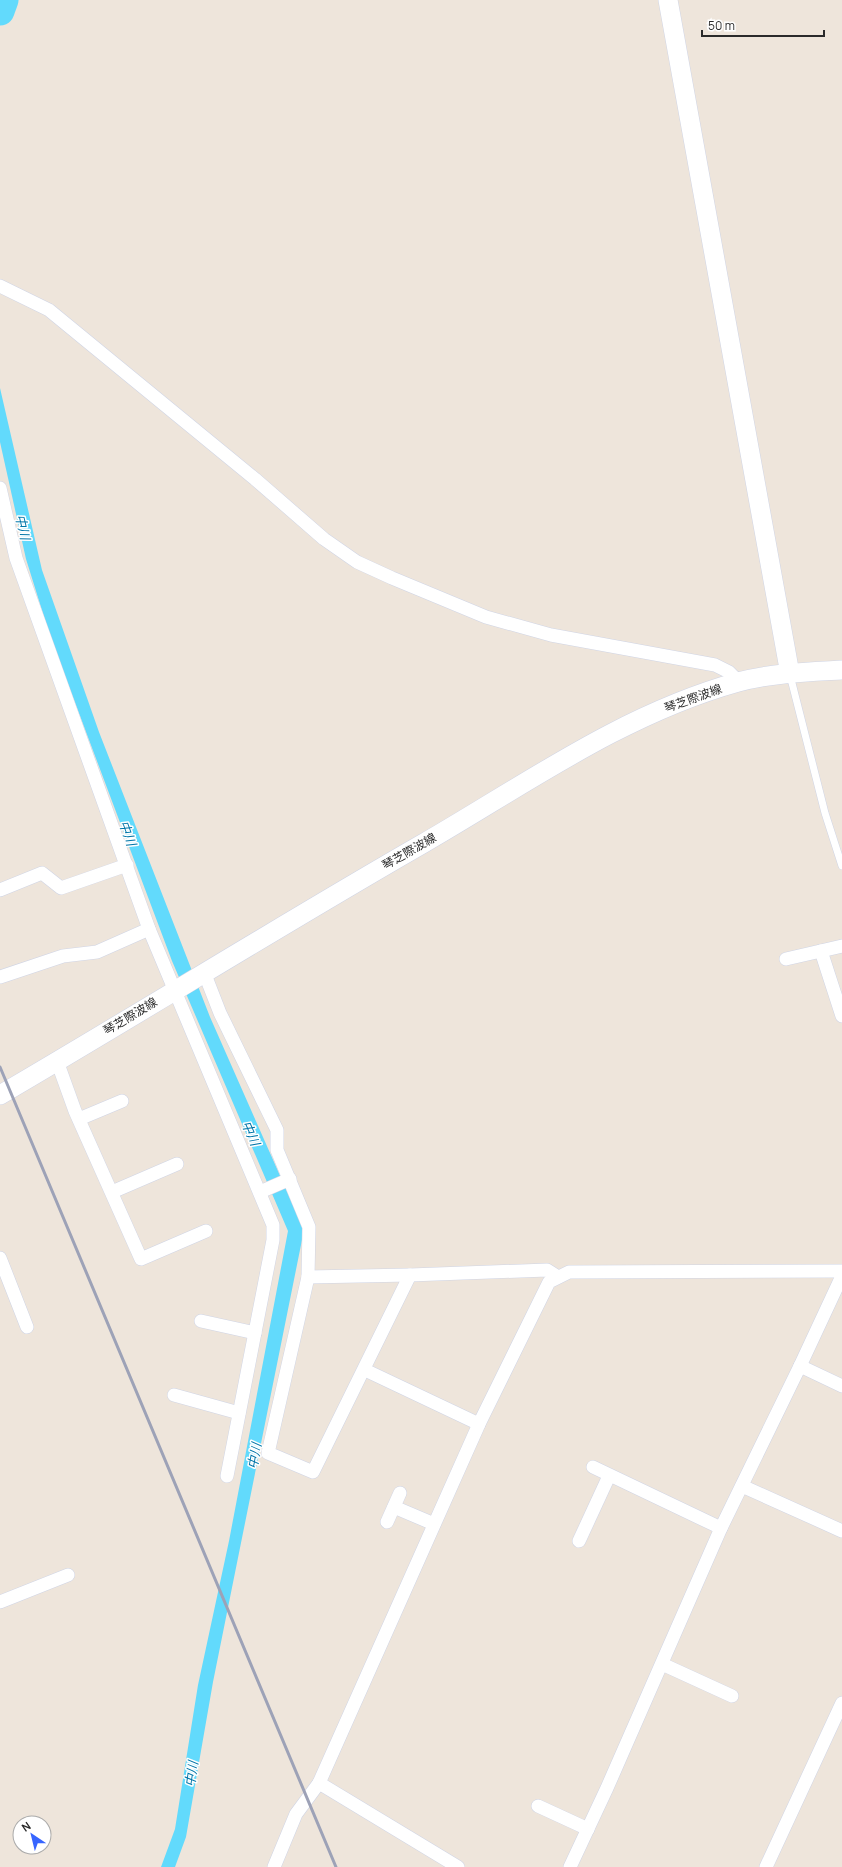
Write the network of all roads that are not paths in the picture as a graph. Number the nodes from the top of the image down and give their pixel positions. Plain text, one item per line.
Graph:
1 (668, 0) edge
2 (0, 286) edge
3 (0, 488) edge
4 (3, 516) edge
5 (842, 670) edge
6 (790, 674) junction
7 (739, 682) junction
8 (126, 865) junction
9 (842, 866) edge
10 (0, 890) edge
11 (149, 929) junction
12 (842, 946) edge
13 (821, 951) junction
14 (786, 959) dead end
15 (202, 973) junction
16 (0, 978) edge
17 (177, 988) junction
18 (842, 1016) edge
19 (57, 1061) junction
20 (0, 1095) edge
21 (122, 1101) dead end
22 (79, 1119) junction
23 (177, 1164) dead end
24 (287, 1180) junction
25 (263, 1190) junction
26 (112, 1192) junction
27 (206, 1231) dead end
28 (0, 1258) edge
29 (842, 1271) edge
30 (410, 1275) junction
31 (842, 1276) edge
32 (308, 1277) junction
33 (558, 1277) junction
34 (201, 1321) dead end
35 (27, 1327) dead end
36 (255, 1333) junction
37 (800, 1366) junction
38 (365, 1370) junction
39 (842, 1386) edge
40 (174, 1395) dead end
41 (239, 1413) junction
42 (479, 1424) junction
43 (593, 1468) dead end
44 (227, 1476) dead end
45 (609, 1476) junction
46 (742, 1486) junction
47 (400, 1493) dead end
48 (394, 1507) junction
49 (388, 1522) dead end
50 (434, 1524) junction
51 (721, 1528) junction
52 (842, 1531) edge
53 (579, 1541) dead end
54 (68, 1575) dead end
55 (0, 1602) edge
56 (662, 1664) junction
57 (732, 1696) dead end
58 (842, 1703) edge
59 (319, 1782) junction
60 (538, 1806) dead end
61 (588, 1829) junction
62 (274, 1867) edge
63 (458, 1867) edge
64 (570, 1867) edge
65 (766, 1867) edge

1 - 6 main road
2 - 7 street
3 - 4 street
4 - 8 street
5 - 6 main road, 琴芝際波線
6 - 7 main road, 琴芝際波線
6 - 9 lane
7 - 15 main road, 琴芝際波線
8 - 10 street
8 - 11 street
11 - 16 street
11 - 17 street
12 - 13 street
13 - 14 street
13 - 18 street
15 - 17 main road, 琴芝際波線
15 - 24 street
17 - 19 main road, 琴芝際波線
17 - 25 street
19 - 20 main road, 琴芝際波線
19 - 22 street
21 - 22 street
22 - 26 street
23 - 26 street
24 - 25 street
24 - 32 street
25 - 36 street
26 - 27 street
28 - 35 street
29 - 33 street
30 - 32 street
30 - 33 street
30 - 38 street
31 - 37 street
32 - 38 street
33 - 42 street
34 - 36 street
36 - 41 street
37 - 39 street
37 - 46 street
38 - 42 street
40 - 41 street
41 - 44 street
42 - 50 street
43 - 45 street
45 - 51 street
45 - 53 street
46 - 51 street
46 - 52 street
47 - 48 street
48 - 49 street
48 - 50 street
50 - 59 street
51 - 56 street
54 - 55 street
56 - 57 street
56 - 61 street
58 - 65 street
59 - 62 street
59 - 63 street
60 - 61 street
61 - 64 street

